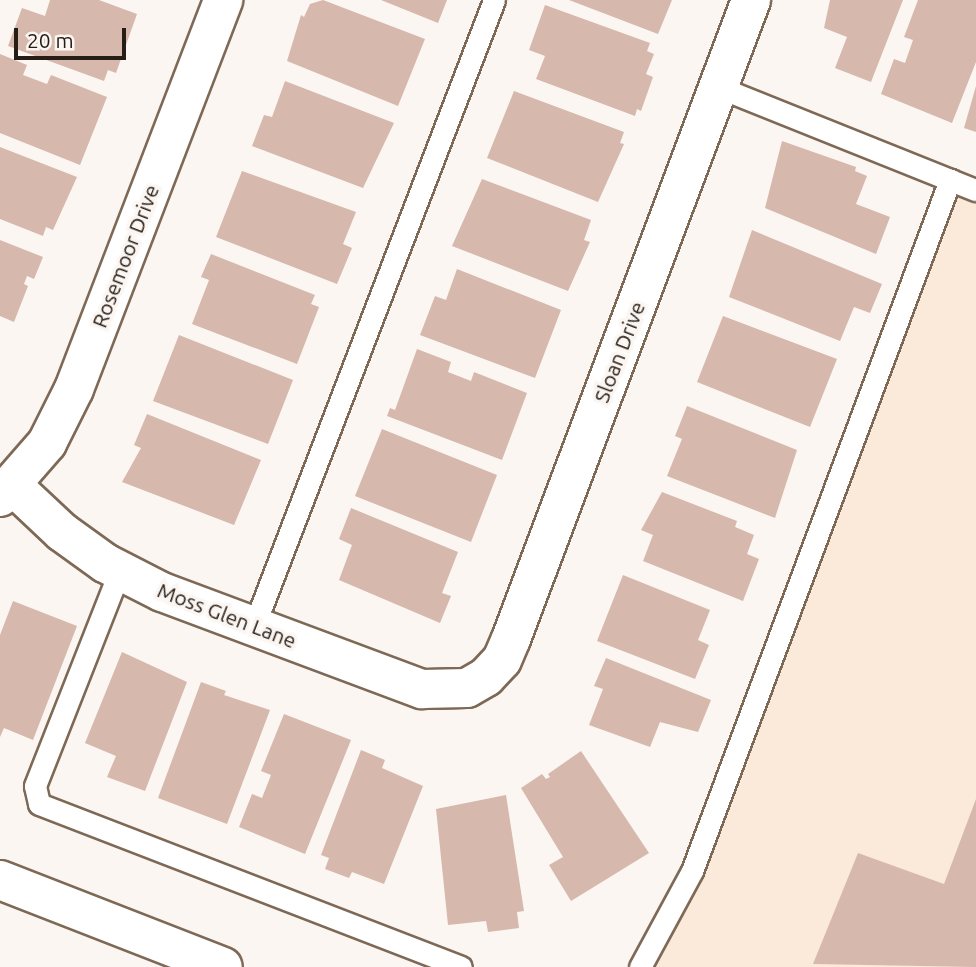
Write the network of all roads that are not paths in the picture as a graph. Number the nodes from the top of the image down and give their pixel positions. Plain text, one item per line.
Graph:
1 (223, 0) edge
2 (494, 0) edge
3 (751, 0) edge
4 (718, 87) junction
5 (950, 180) junction
6 (976, 190) edge
7 (6, 491) edge
8 (120, 570) junction
9 (254, 626) junction
10 (467, 688) joint
11 (0, 880) edge
12 (223, 967) edge
13 (461, 967) edge
14 (640, 967) edge

1 - 7 street, Rosemoor Drive
2 - 9 lane
3 - 4 street, Sloan Drive
4 - 5 lane
4 - 10 street, Sloan Drive
5 - 6 lane
5 - 14 lane
7 - 8 street, Moss Glen Lane
8 - 9 street, Moss Glen Lane
8 - 13 lane
9 - 10 street, Moss Glen Lane
11 - 12 street

